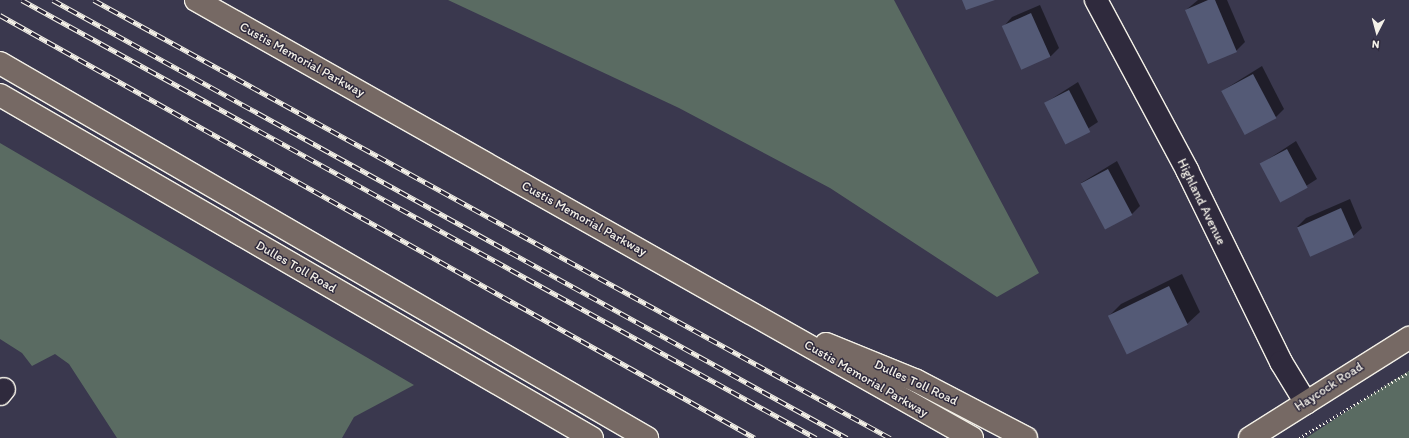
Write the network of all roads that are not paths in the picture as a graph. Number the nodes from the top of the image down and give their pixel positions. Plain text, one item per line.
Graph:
1 (196, 0) edge
2 (1096, 0) edge
3 (0, 64) edge
4 (0, 95) edge
5 (758, 317) junction
6 (1409, 338) edge
7 (1306, 403) junction
8 (592, 438) edge
9 (647, 438) edge
10 (972, 438) edge
11 (1026, 438) edge
12 (1250, 438) edge

1 - 5 main road, Custis Memorial Parkway
2 - 7 street, Highland Avenue
3 - 9 main road
4 - 8 main road, Dulles Toll Road
5 - 10 main road, Custis Memorial Parkway
5 - 11 main road, Dulles Toll Road
6 - 7 main road, Haycock Road
7 - 12 main road, Haycock Road

